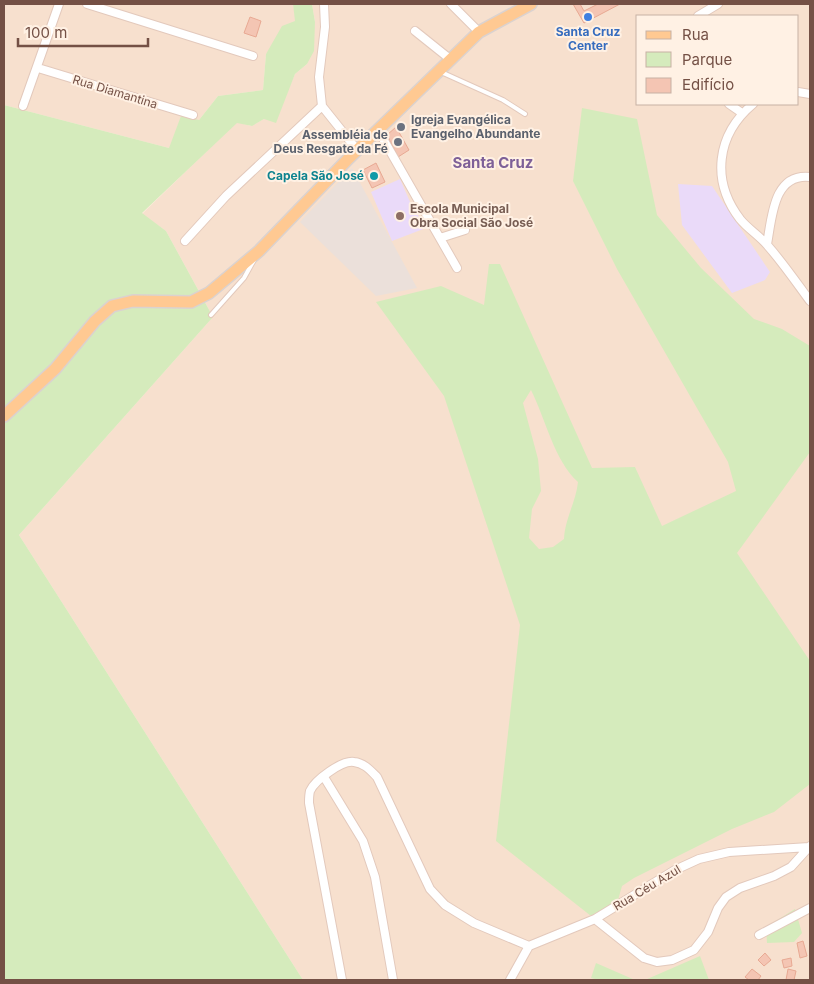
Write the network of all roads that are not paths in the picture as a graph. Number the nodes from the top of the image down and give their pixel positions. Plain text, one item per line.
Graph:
1 (59, 4) edge
2 (87, 4) edge
3 (324, 4) edge
4 (450, 4) edge
5 (531, 4) edge
6 (718, 4) edge
7 (700, 15) edge
8 (415, 31) dead end
9 (479, 32) junction
10 (253, 56) dead end
11 (450, 60) junction
12 (38, 68) junction
13 (439, 71) junction
14 (731, 105) edge
15 (752, 105) edge
16 (23, 106) dead end
17 (322, 106) junction
18 (742, 113) junction
19 (525, 114) dead end
20 (192, 116) dead end
21 (378, 130) junction
22 (358, 152) junction
23 (810, 178) edge
24 (465, 230) dead end
25 (440, 238) junction
26 (185, 241) dead end
27 (767, 244) junction
28 (259, 251) junction
29 (457, 268) dead end
30 (810, 301) edge
31 (211, 315) dead end
32 (4, 416) edge
33 (324, 777) junction
34 (810, 847) edge
35 (810, 908) edge
36 (595, 919) junction
37 (759, 935) dead end
38 (529, 946) junction
39 (342, 980) edge
40 (393, 980) edge
41 (510, 980) edge

1 - 12 street
2 - 10 street
3 - 17 street
4 - 9 street
5 - 9 main road
6 - 7 street
8 - 11 street
9 - 11 main road
11 - 13 main road
12 - 16 street
12 - 20 street, Rua Diamantina
13 - 19 lane
13 - 21 main road
14 - 18 street
15 - 18 street
17 - 22 street
17 - 26 street
18 - 27 street
21 - 22 main road
21 - 25 street
22 - 28 main road
23 - 27 street
24 - 25 street
25 - 29 street
27 - 30 street
28 - 31 lane
28 - 32 main road
33 - 38 street
33 - 39 street
33 - 40 street
34 - 36 street, Rua Céu Azul
34 - 36 street
35 - 37 street
36 - 38 street, Rua Céu Azul
38 - 41 street

